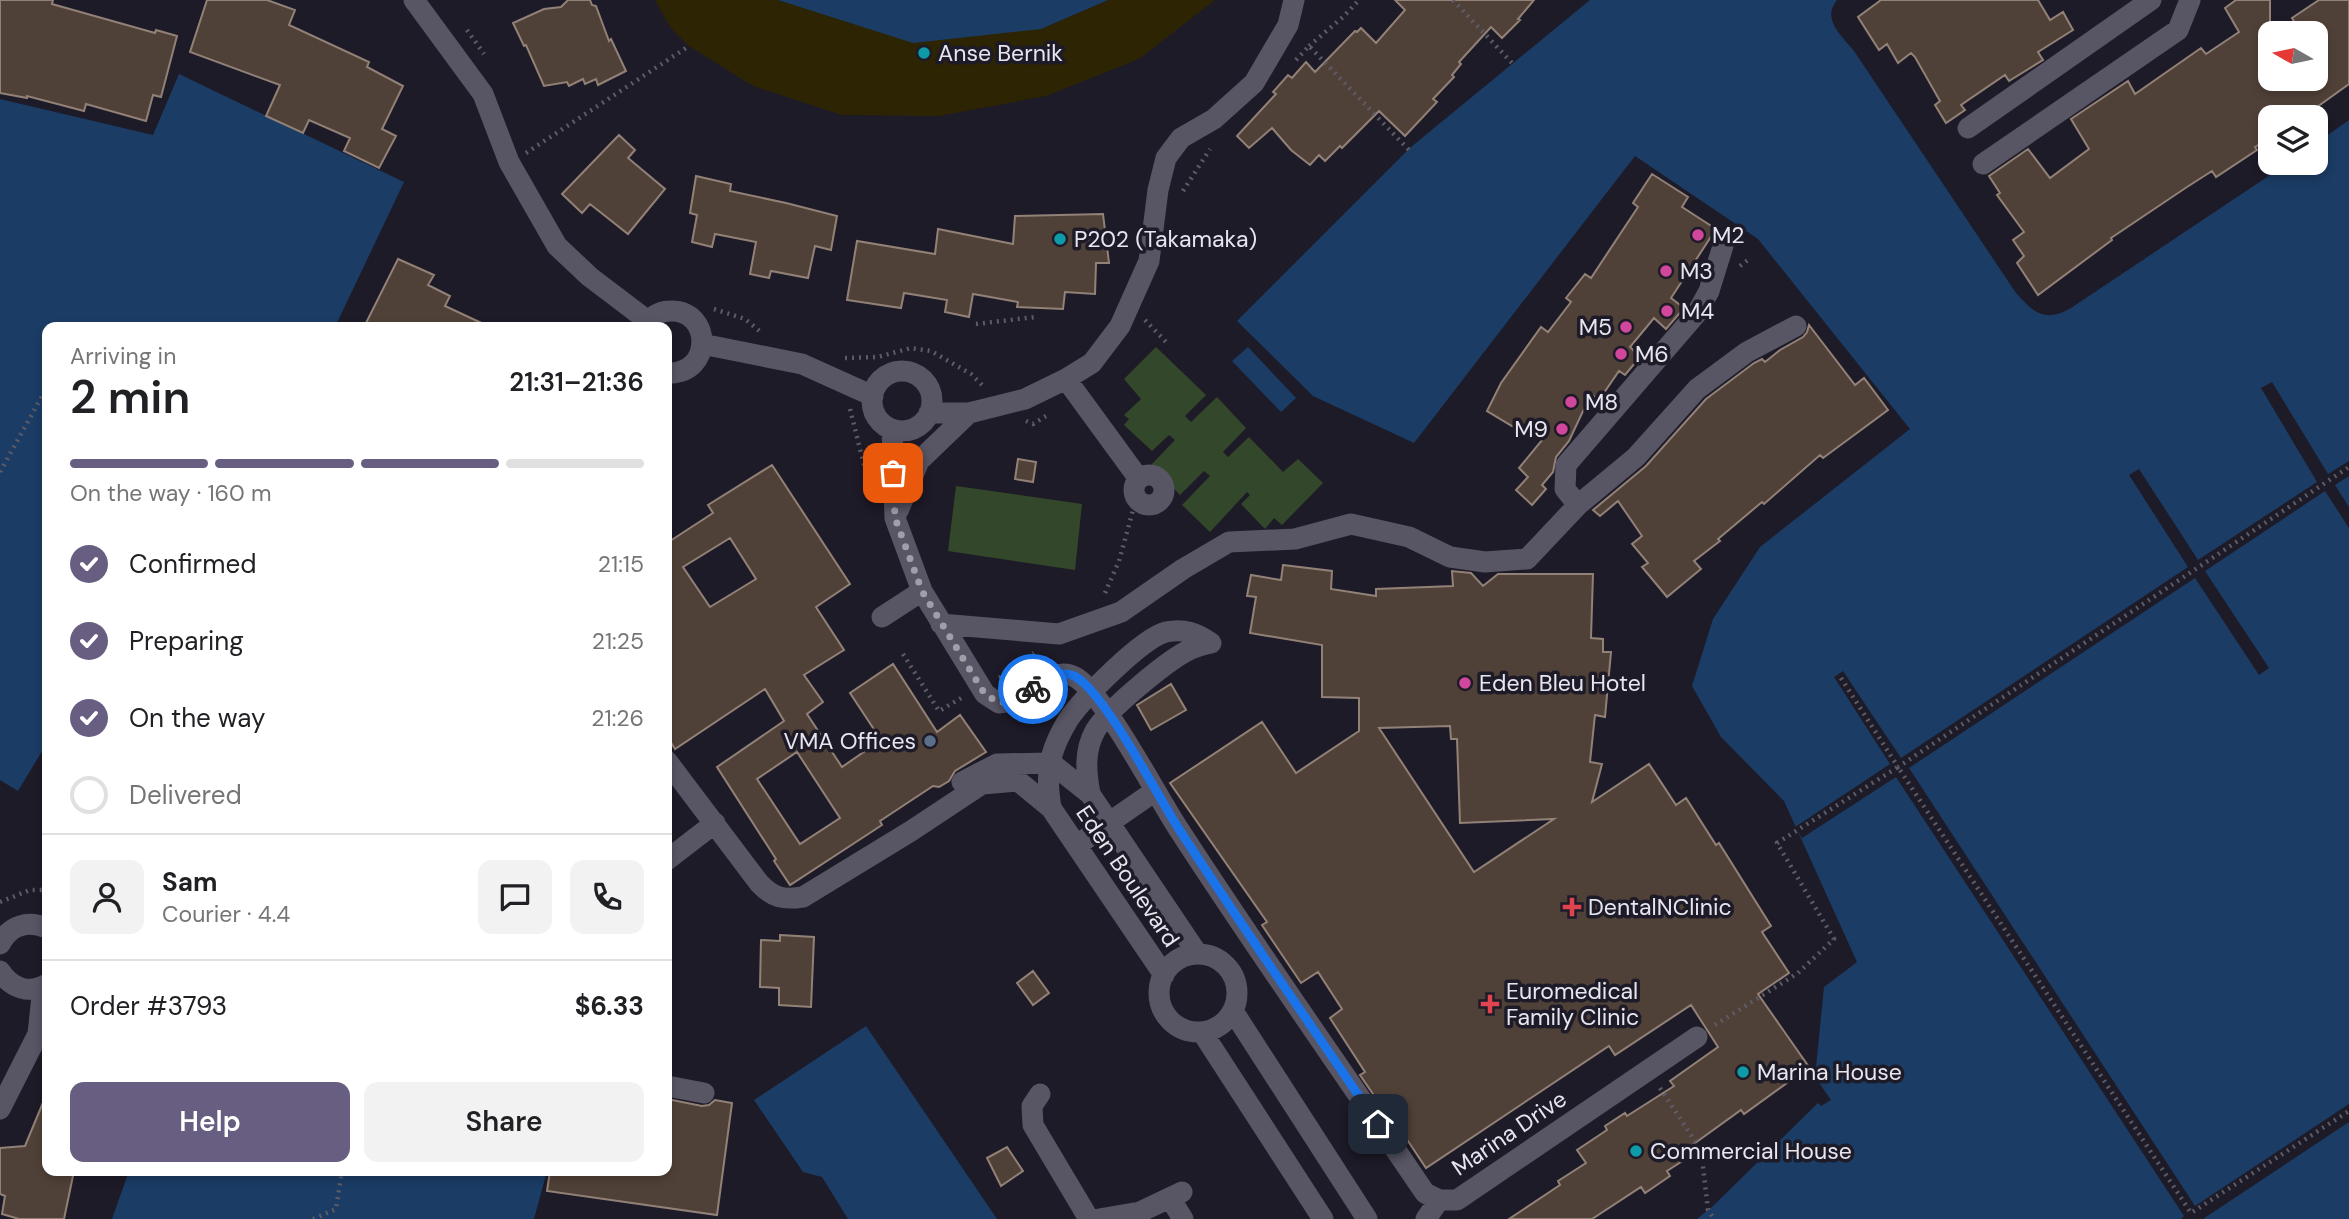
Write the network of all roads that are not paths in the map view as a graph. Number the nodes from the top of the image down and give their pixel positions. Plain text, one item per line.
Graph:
1 (414, 0) edge
2 (1294, 0) edge
3 (2151, 0) edge
4 (2190, 0) edge
5 (1968, 128) dead end
6 (1983, 164) dead end
7 (1723, 246) dead end
8 (644, 322) edge
9 (648, 322) edge
10 (1796, 326) dead end
11 (702, 344) junction
12 (672, 373) edge
13 (1066, 379) junction
14 (873, 396) junction
15 (929, 413) junction
16 (969, 413) junction
17 (892, 429) junction
18 (1139, 479) dead end
19 (1578, 506) junction
20 (895, 518) junction
21 (922, 591) junction
22 (882, 617) dead end
23 (941, 624) junction
24 (1093, 693) junction
25 (1108, 713) junction
26 (1051, 763) junction
27 (672, 770) edge
28 (1155, 791) junction
29 (1090, 794) junction
30 (1051, 808) junction
31 (715, 823) junction
32 (1108, 823) junction
33 (1077, 845) junction
34 (870, 855) junction
35 (672, 856) edge
36 (42, 927) edge
37 (1255, 942) junction
38 (0, 944) edge
39 (1196, 953) junction
40 (1224, 962) junction
41 (0, 971) edge
42 (1164, 975) junction
43 (42, 986) edge
44 (42, 1007) edge
45 (1233, 1011) junction
46 (1202, 1032) junction
47 (1696, 1037) road end
48 (672, 1088) edge
49 (704, 1093) dead end
50 (1040, 1094) dead end
51 (0, 1109) edge
52 (1439, 1200) junction
53 (1089, 1219) edge
54 (1099, 1219) edge
55 (1183, 1219) edge
56 (1323, 1219) edge
57 (1367, 1219) edge
58 (1426, 1219) edge

1 - 8 street
2 - 13 street
3 - 5 street
4 - 6 street
7 - 19 street
9 - 11 street
10 - 19 street
11 - 12 street
11 - 14 street
13 - 16 street
13 - 18 street
14 - 15 street
14 - 17 street
15 - 16 street
15 - 17 street
16 - 20 street
17 - 20 street
19 - 23 street
20 - 21 street
21 - 22 street
21 - 23 street
23 - 24 street
24 - 25 street, Marina Drive
24 - 25 street, Eden Boulevard
24 - 26 street, Eden Boulevard
25 - 28 street, Marina Drive
25 - 29 street, Eden Boulevard
26 - 29 street
26 - 30 street, Eden Boulevard
26 - 34 street
27 - 31 street
28 - 32 street
28 - 37 street, Marina Drive
29 - 32 street, Eden Boulevard
30 - 33 street, Eden Boulevard
30 - 34 street
31 - 34 street
31 - 35 street
32 - 33 street
32 - 39 street, Eden Boulevard
33 - 42 street, Eden Boulevard
36 - 38 street
37 - 40 street
37 - 52 street, Marina Drive
39 - 40 street, Eden Boulevard
39 - 42 street, Eden Boulevard
40 - 45 street
41 - 43 street
42 - 46 street, Eden Boulevard
44 - 51 street
45 - 46 street
45 - 57 street
46 - 56 street
47 - 52 street, Marina Drive
48 - 49 street
50 - 53 street
52 - 58 street
54 - 55 street

